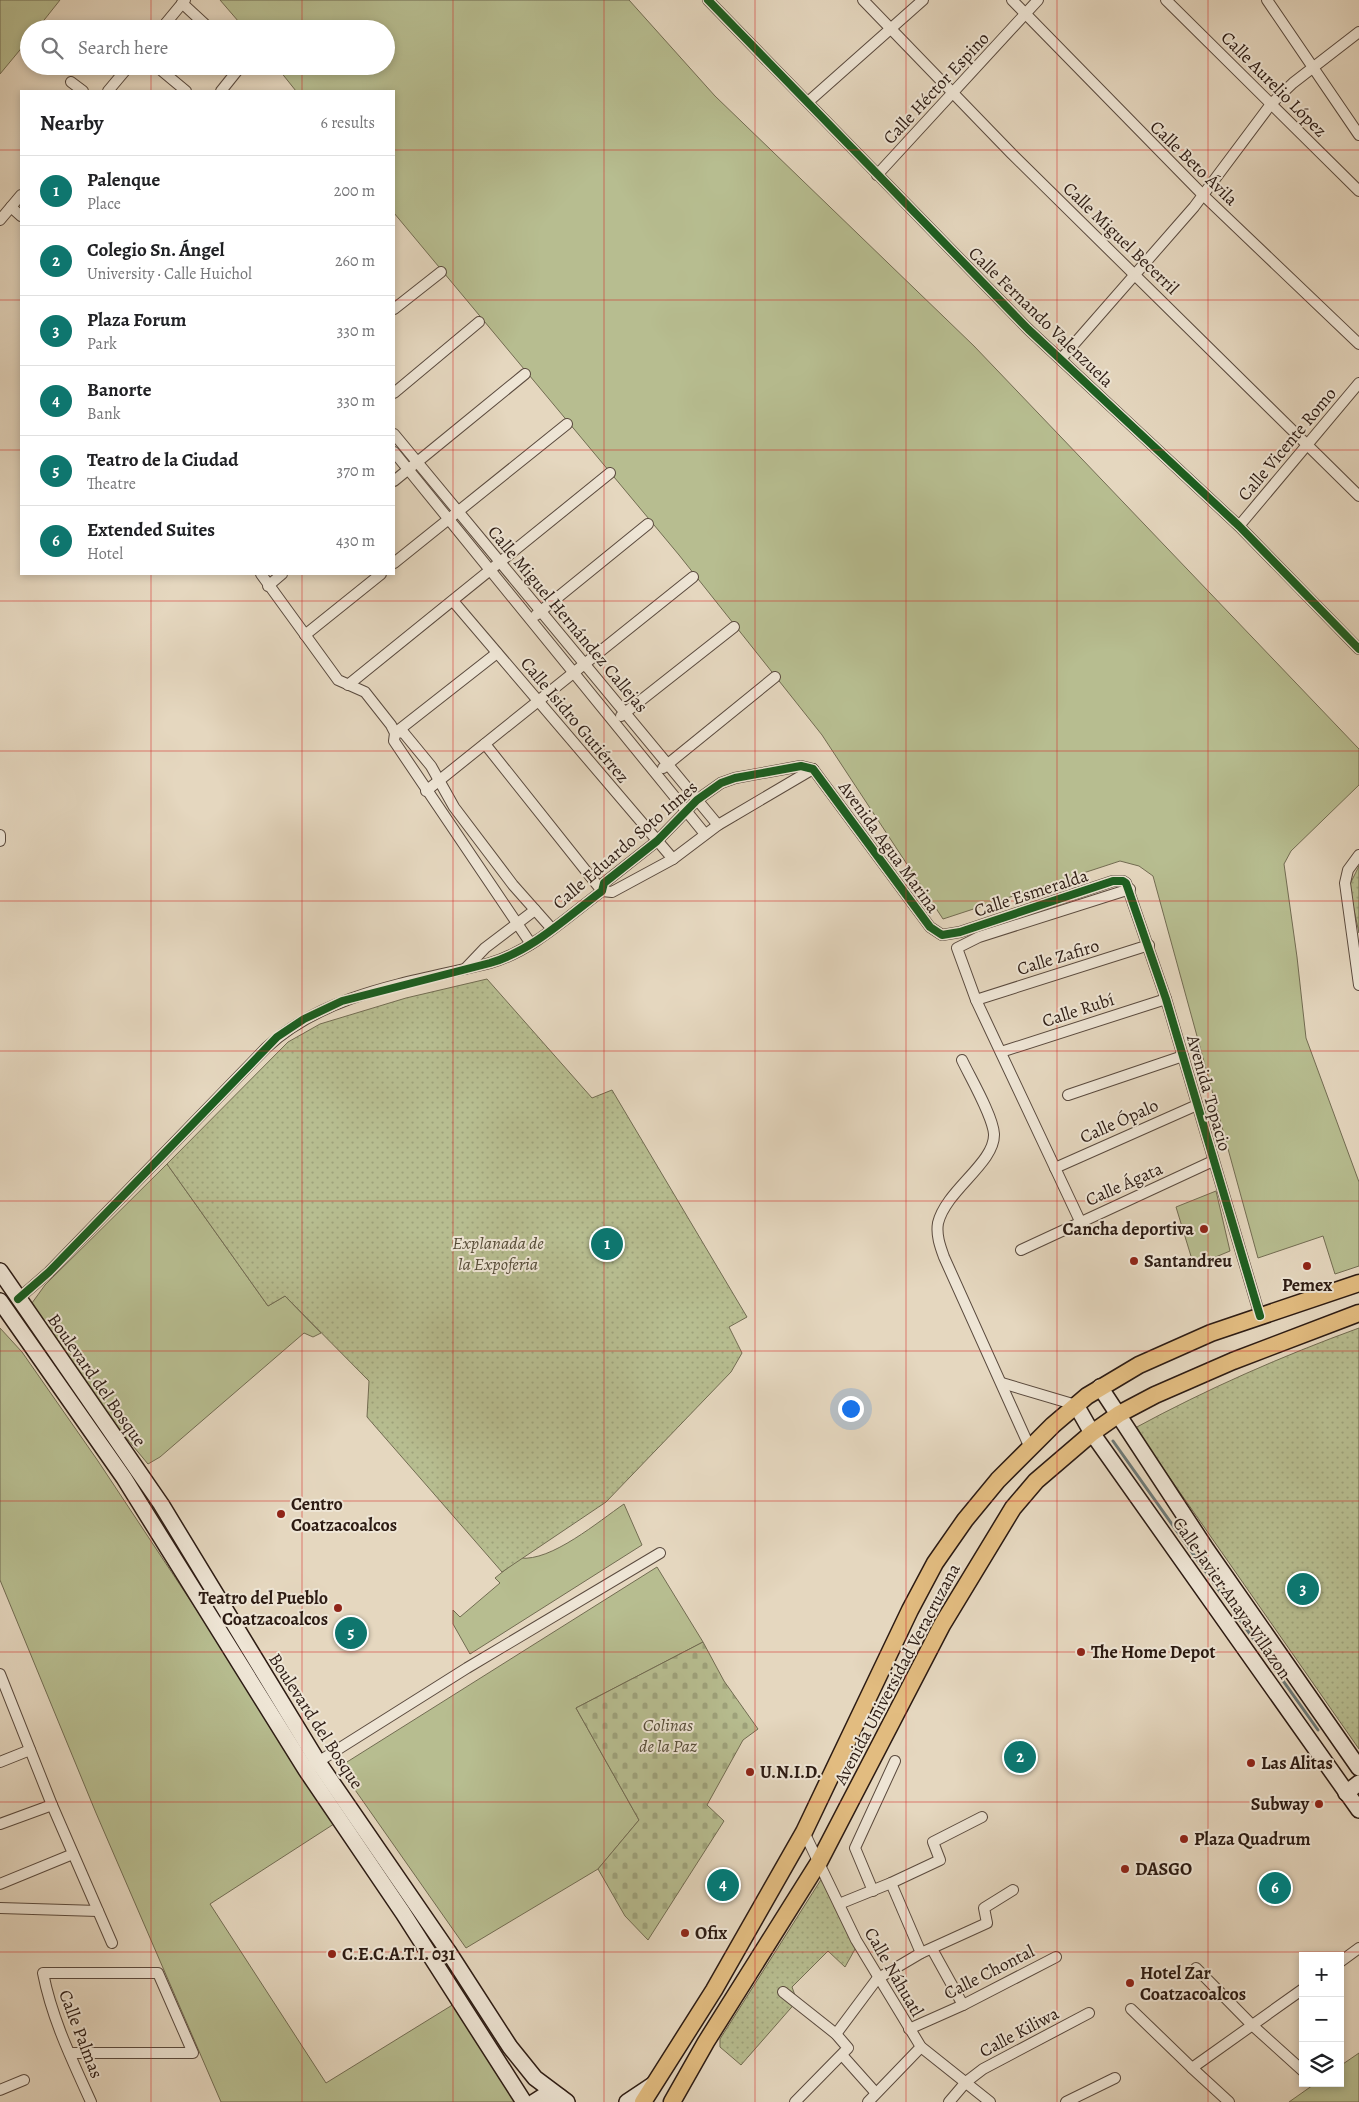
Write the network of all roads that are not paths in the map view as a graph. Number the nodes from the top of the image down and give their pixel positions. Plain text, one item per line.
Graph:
1 (708, 0) edge
2 (864, 0) edge
3 (923, 0) edge
4 (1012, 0) edge
5 (1038, 0) edge
6 (1166, 0) edge
7 (1267, 0) edge
8 (184, 1) edge
9 (1026, 14) junction
10 (168, 20) edge
11 (202, 20) edge
12 (890, 29) junction
13 (1359, 32) edge
14 (1312, 68) junction
15 (121, 75) edge
16 (167, 75) edge
17 (234, 75) edge
18 (71, 82) dead end
19 (82, 90) edge
20 (109, 90) edge
21 (185, 90) edge
22 (222, 90) edge
23 (952, 94) junction
24 (808, 102) junction
25 (1271, 104) junction
26 (1359, 135) edge
27 (877, 175) junction
28 (1359, 190) edge
29 (1203, 195) junction
30 (20, 196) edge
31 (11, 208) junction
32 (20, 215) edge
33 (0, 220) edge
34 (441, 272) dead end
35 (1134, 275) junction
36 (395, 308) edge
37 (479, 322) dead end
38 (1359, 344) edge
39 (1062, 359) junction
40 (525, 374) dead end
41 (1359, 383) edge
42 (395, 393) edge
43 (567, 424) dead end
44 (395, 435) edge
45 (1309, 445) junction
46 (395, 453) edge
47 (417, 462) junction
48 (408, 469) junction
49 (610, 473) dead end
50 (395, 480) edge
51 (1359, 496) edge
52 (458, 512) junction
53 (448, 519) junction
54 (648, 524) dead end
55 (1239, 526) junction
56 (395, 562) edge
57 (500, 562) junction
58 (490, 571) junction
59 (262, 575) edge
60 (281, 575) edge
61 (380, 575) edge
62 (693, 577) dead end
63 (268, 586) junction
64 (453, 601) junction
65 (541, 611) junction
66 (530, 620) junction
67 (734, 627) dead end
68 (305, 635) junction
69 (1359, 649) edge
70 (497, 653) junction
71 (584, 663) junction
72 (573, 672) junction
73 (775, 677) dead end
74 (348, 685) junction
75 (537, 700) junction
76 (625, 713) junction
77 (614, 722) junction
78 (395, 733) junction
79 (485, 744) junction
80 (668, 764) junction
81 (813, 769) junction
82 (656, 773) junction
83 (440, 781) junction
84 (426, 791) junction
85 (698, 800) junction
86 (686, 812) junction
87 (718, 825) junction
88 (705, 834) junction
89 (0, 835) edge
90 (0, 840) edge
91 (657, 841) junction
92 (1359, 855) edge
93 (672, 859) junction
94 (1126, 885) junction
95 (602, 891) junction
96 (535, 910) junction
97 (518, 924) junction
98 (552, 929) junction
99 (947, 935) joint
100 (531, 944) junction
101 (1149, 946) junction
102 (1356, 947) edge
103 (465, 969) junction
104 (1359, 985) edge
105 (1166, 999) junction
106 (976, 1000) junction
107 (1001, 1052) junction
108 (1183, 1056) junction
109 (962, 1060) dead end
110 (1068, 1095) dead end
111 (1197, 1104) junction
112 (1213, 1161) junction
113 (1055, 1168) junction
114 (1080, 1221) junction
115 (1021, 1250) dead end
116 (0, 1271) edge
117 (1359, 1282) edge
118 (18, 1299) junction
119 (0, 1301) edge
120 (1359, 1313) edge
121 (1260, 1316) junction
122 (0, 1318) edge
123 (20, 1331) junction
124 (1002, 1383) junction
125 (1100, 1387) junction
126 (1076, 1405) junction
127 (1119, 1414) junction
128 (1092, 1433) junction
129 (1030, 1448) junction
130 (122, 1449) junction
131 (109, 1458) junction
132 (660, 1553) dead end
133 (0, 1674) edge
134 (3, 1693) edge
135 (1335, 1734) junction
136 (30, 1750) junction
137 (1316, 1750) junction
138 (895, 1761) dead end
139 (0, 1762) edge
140 (312, 1766) junction
141 (1359, 1768) edge
142 (1359, 1784) edge
143 (1346, 1793) junction
144 (52, 1804) junction
145 (1359, 1810) edge
146 (982, 1817) dead end
147 (0, 1824) edge
148 (804, 1832) junction
149 (73, 1854) junction
150 (819, 1862) junction
151 (891, 1883) junction
152 (0, 1884) edge
153 (1013, 1890) dead end
154 (873, 1891) junction
155 (839, 1904) junction
156 (0, 1908) edge
157 (98, 1911) junction
158 (112, 1943) dead end
159 (1359, 1948) edge
160 (932, 1949) junction
161 (921, 1953) junction
162 (1056, 1957) dead end
163 (731, 1959) junction
164 (1344, 1959) edge
165 (1196, 1968) dead end
166 (878, 1979) junction
167 (783, 1992) dead end
168 (1299, 1992) edge
169 (963, 2005) junction
170 (1131, 2009) dead end
171 (725, 2012) junction
172 (1089, 2013) dead end
173 (1252, 2025) junction
174 (909, 2029) junction
175 (836, 2034) junction
176 (920, 2047) junction
177 (69, 2053) junction
178 (842, 2055) junction
179 (1299, 2067) edge
180 (1192, 2068) junction
181 (1115, 2078) dead end
182 (24, 2080) dead end
183 (966, 2082) junction
184 (656, 2083) junction
185 (0, 2090) edge
186 (875, 2092) junction
187 (564, 2100) edge
188 (91, 2102) edge
189 (524, 2102) edge
190 (534, 2102) edge
191 (626, 2102) edge
192 (643, 2102) edge
193 (672, 2102) edge
194 (795, 2102) edge
195 (868, 2102) edge
196 (949, 2102) edge
197 (990, 2102) edge
198 (1066, 2102) edge
199 (1229, 2102) edge

1 - 24 street, Calle Fernando Valenzuela
2 - 12 street, Calle Miguel Becerril
3 - 12 street
4 - 9 street, Calle Beto Ávila
5 - 9 street, Calle Héctor Espino
6 - 25 street, Calle Aurelio López
7 - 14 street
8 - 10 street
8 - 11 street
9 - 23 street, Calle Héctor Espino
9 - 29 street, Calle Beto Ávila
12 - 23 street, Calle Miguel Becerril
12 - 24 street
13 - 14 street
14 - 25 street
14 - 26 street
15 - 20 street
16 - 21 street
17 - 22 street
18 - 19 street
23 - 27 street, Calle Héctor Espino
23 - 35 street, Calle Miguel Becerril
24 - 27 street, Calle Fernando Valenzuela
25 - 28 street, Calle Aurelio López
25 - 29 street
27 - 39 street, Calle Fernando Valenzuela
29 - 35 street
29 - 38 street, Calle Beto Ávila
30 - 31 street
31 - 32 street
31 - 33 street
34 - 36 street
35 - 39 street
35 - 45 street, Calle Miguel Becerril
37 - 42 street
39 - 55 street, Calle Fernando Valenzuela
40 - 47 street
41 - 45 street, Calle Vicente Romo
43 - 52 street
44 - 47 street, Calle Miguel Hernández Callejas
45 - 51 street, Calle Miguel Becerril
45 - 55 street, Calle Vicente Romo
46 - 48 street, Calle Miguel Hernández Callejas
47 - 48 street
47 - 52 street, Calle Miguel Hernández Callejas
48 - 50 street
48 - 53 street, Calle Miguel Hernández Callejas
49 - 57 street
52 - 53 street
52 - 57 street, Calle Miguel Hernández Callejas
53 - 56 street
53 - 58 street, Calle Miguel Hernández Callejas
54 - 65 street
55 - 69 street, Calle Fernando Valenzuela
57 - 58 street
57 - 65 street, Calle Miguel Hernández Callejas
58 - 64 street
58 - 66 street, Calle Miguel Hernández Callejas
59 - 63 street
60 - 63 street
61 - 68 street
62 - 71 street
63 - 68 street
64 - 70 street, Calle Isidro Gutiérrez
64 - 74 street
65 - 66 street
65 - 71 street, Calle Miguel Hernández Callejas
66 - 72 street, Calle Miguel Hernández Callejas
67 - 76 street
68 - 74 street
70 - 75 street, Calle Isidro Gutiérrez
70 - 78 street
71 - 72 street
71 - 76 street, Calle Miguel Hernández Callejas
72 - 75 street
72 - 77 street, Calle Miguel Hernández Callejas
73 - 80 street
74 - 78 street
75 - 79 street
75 - 91 street, Calle Isidro Gutiérrez
76 - 77 street
76 - 80 street, Calle Miguel Hernández Callejas
77 - 82 street, Calle Miguel Hernández Callejas
78 - 83 street
78 - 84 street
79 - 83 street
79 - 95 street
80 - 82 street
80 - 85 street, Calle Miguel Hernández Callejas
81 - 85 street, Calle Eduardo Soto Innes
81 - 87 street, Calle Eduardo Soto Innes
81 - 99 street, Avenida Agua Marina
82 - 86 street, Calle Miguel Hernández Callejas
83 - 84 street
83 - 96 street
84 - 97 street
85 - 86 street, Calle Eduardo Soto Innes
85 - 87 street, Calle Miguel Hernández Callejas
86 - 88 street, Calle Miguel Hernández Callejas
86 - 91 street, Calle Eduardo Soto Innes
87 - 88 street, Calle Eduardo Soto Innes
88 - 93 street, Calle Eduardo Soto Innes
89 - 90 street
91 - 93 street, Calle Isidro Gutiérrez
91 - 95 street, Calle Eduardo Soto Innes
92 - 102 street
93 - 95 street, Calle Eduardo Soto Innes
94 - 99 street, Calle Esmeralda
94 - 101 street, Avenida Topacio
94 - 106 street
95 - 98 street, Calle Eduardo Soto Innes
96 - 97 street
96 - 98 street
97 - 100 street
97 - 103 street
98 - 100 street, Calle Eduardo Soto Innes
100 - 103 street, Calle Eduardo Soto Innes
101 - 105 street, Avenida Topacio
101 - 106 street, Calle Zafiro
102 - 104 street
103 - 118 street, Calle Eduardo Soto Innes
105 - 107 street, Calle Rubí
105 - 108 street, Avenida Topacio
106 - 107 street
107 - 113 street
108 - 110 street
108 - 111 street, Avenida Topacio
109 - 124 street
111 - 112 street, Avenida Topacio
111 - 113 street, Calle Ópalo
112 - 114 street, Calle Ágata
112 - 121 street, Avenida Topacio
113 - 114 street
114 - 115 street, Calle Ágata
116 - 118 main road, Boulevard del Bosque
117 - 121 main road, Avenida Universidad Veracruzana
118 - 130 main road, Boulevard del Bosque
119 - 123 main road, Boulevard del Bosque
120 - 127 main road, Avenida Universidad Veracruzana
121 - 125 main road, Avenida Universidad Veracruzana
122 - 123 main road
123 - 131 main road, Boulevard del Bosque
124 - 126 street
124 - 129 street
125 - 126 main road, Avenida Universidad Veracruzana
125 - 127 main road, Calle Javier Anaya Villazon
126 - 128 main road, Calle Javier Anaya Villazon
126 - 129 main road, Avenida Universidad Veracruzana
127 - 128 main road, Avenida Universidad Veracruzana
127 - 135 main road, Calle Javier Anaya Villazon
128 - 137 main road, Calle Javier Anaya Villazon
128 - 150 main road, Avenida Universidad Veracruzana
129 - 148 main road, Avenida Universidad Veracruzana
130 - 131 main road
130 - 140 main road, Boulevard del Bosque
131 - 140 main road, Boulevard del Bosque
132 - 140 street
133 - 134 street
134 - 136 street
135 - 137 main road
135 - 141 main road, Calle Javier Anaya Villazon
136 - 139 street
136 - 144 street
137 - 143 main road, Calle Javier Anaya Villazon
138 - 154 street
140 - 187 main road, Boulevard del Bosque
140 - 189 main road, Boulevard del Bosque
142 - 143 main road
143 - 145 main road, Calle Javier Anaya Villazon
144 - 147 street
144 - 149 street
146 - 151 street
148 - 150 street, Calle Náhuatl
148 - 163 main road, Avenida Universidad Veracruzana
149 - 152 street
149 - 157 street
150 - 155 street, Calle Náhuatl
150 - 171 main road, Avenida Universidad Veracruzana
151 - 154 street
151 - 161 street
153 - 160 street
154 - 155 street
155 - 166 street, Calle Náhuatl
156 - 157 street
157 - 158 street
159 - 164 street
160 - 161 street
160 - 169 street
161 - 166 street
162 - 169 street, Calle Chontal
163 - 171 main road
163 - 184 main road, Avenida Universidad Veracruzana
165 - 173 street
166 - 174 street, Calle Náhuatl
166 - 175 street
167 - 175 street
168 - 173 street
169 - 174 street, Calle Chontal
170 - 180 street
171 - 193 main road, Avenida Universidad Veracruzana
172 - 183 street, Calle Kiliwa
173 - 179 street
173 - 180 street
174 - 176 street, Calle Náhuatl
175 - 178 street
176 - 183 street, Calle Náhuatl
176 - 186 street
177 - 177 street, Calle Palmas
177 - 188 street, Calle Palmas
178 - 186 street
178 - 194 street
180 - 199 street
181 - 198 street
182 - 185 street
183 - 196 street, Calle Kiliwa
183 - 197 street, Calle Náhuatl
184 - 191 main road
184 - 192 main road, Avenida Universidad Veracruzana
186 - 195 street
187 - 190 main road

